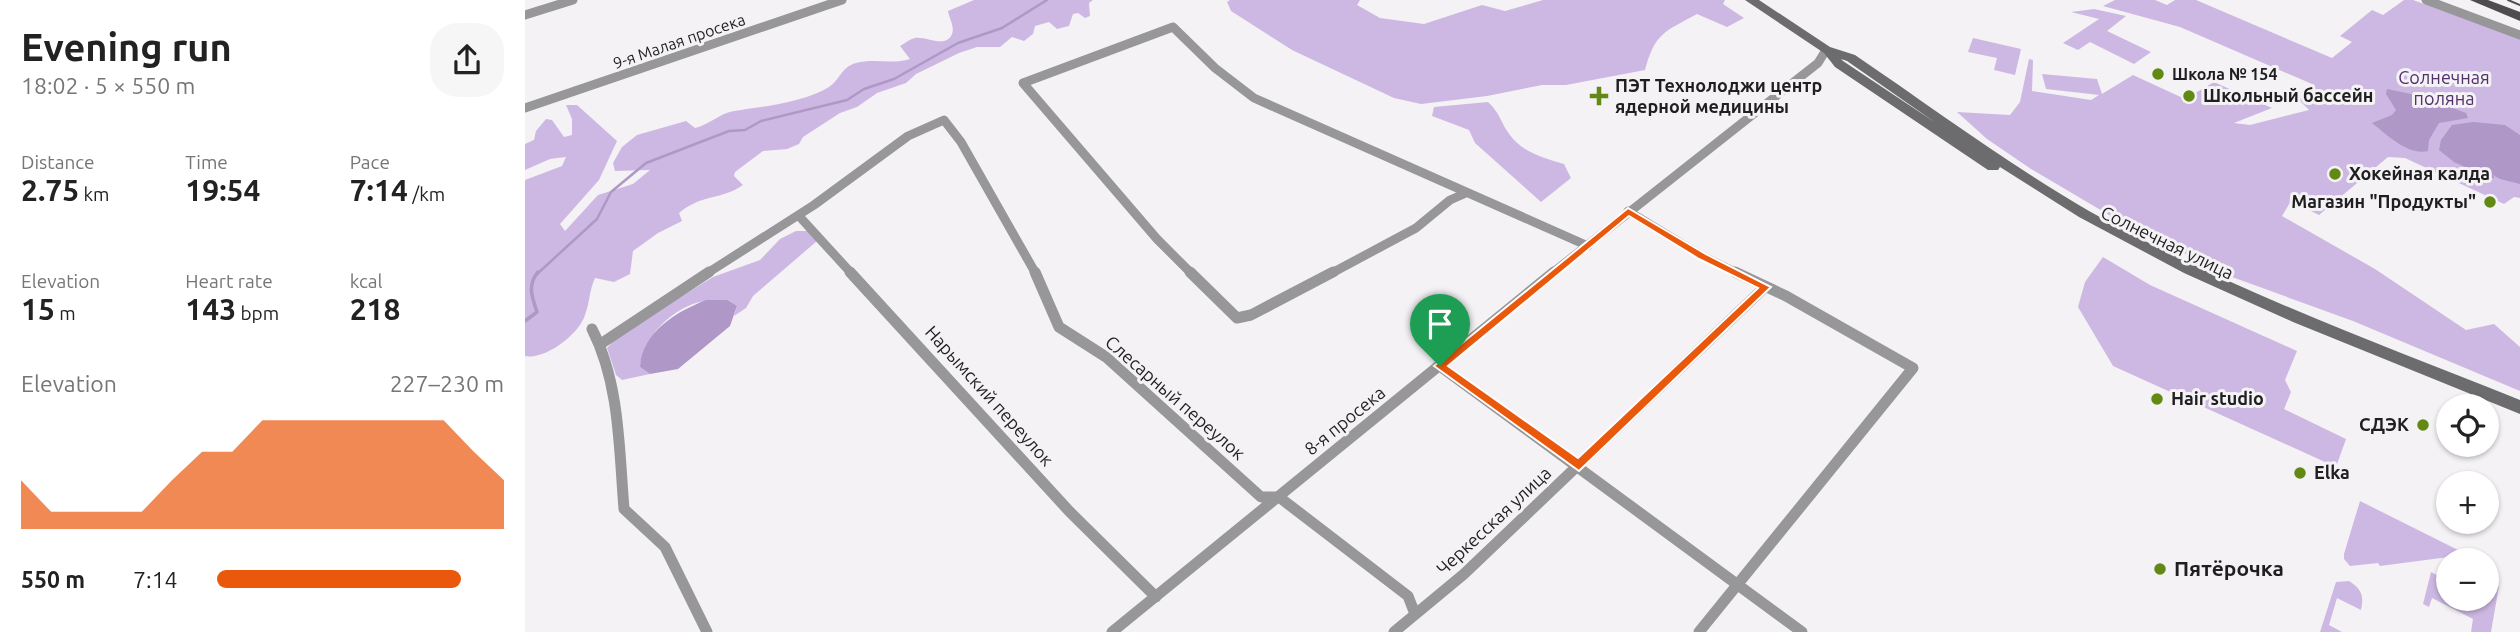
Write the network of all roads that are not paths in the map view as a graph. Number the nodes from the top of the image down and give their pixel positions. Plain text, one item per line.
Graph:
1 (573, 0) edge
2 (842, 0) edge
3 (1751, 0) edge
4 (2426, 0) edge
5 (2476, 0) edge
6 (525, 15) edge
7 (2520, 17) edge
8 (2520, 35) edge
9 (1826, 50) junction
10 (525, 108) edge
11 (1466, 193) junction
12 (1628, 211) junction
13 (799, 216) junction
14 (1588, 246) junction
15 (1765, 287) junction
16 (592, 329) dead end
17 (601, 343) junction
18 (1440, 366) junction
19 (2520, 407) edge
20 (2520, 417) edge
21 (1579, 466) junction
22 (1279, 497) junction
23 (1737, 585) junction
24 (1156, 597) junction
25 (1415, 614) junction
26 (707, 632) edge
27 (1112, 632) edge
28 (1394, 632) edge
29 (1699, 632) edge
30 (1802, 632) edge

1 - 6 street
2 - 10 street, 9-я Малая просека
3 - 9 main road, Солнечная улица
4 - 8 street
5 - 7 main road
9 - 12 street, 8-я просека
9 - 19 main road, Солнечная улица
9 - 20 main road, Солнечная улица
11 - 11 street
11 - 14 street
12 - 14 street, 8-я просека
12 - 15 street
13 - 17 street
13 - 22 street, Слесарный переулок
13 - 24 street, Нарымский переулок
14 - 18 street, 8-я просека
15 - 21 street, Черкесская улица
15 - 23 street
16 - 17 street
17 - 26 street
18 - 21 street
18 - 22 street, 8-я просека
21 - 23 street
21 - 25 street, Черкесская улица
22 - 24 street, 8-я просека
22 - 25 street, Слесарный переулок
23 - 29 street
23 - 30 street
24 - 27 street, 8-я просека
25 - 28 street, Черкесская улица

